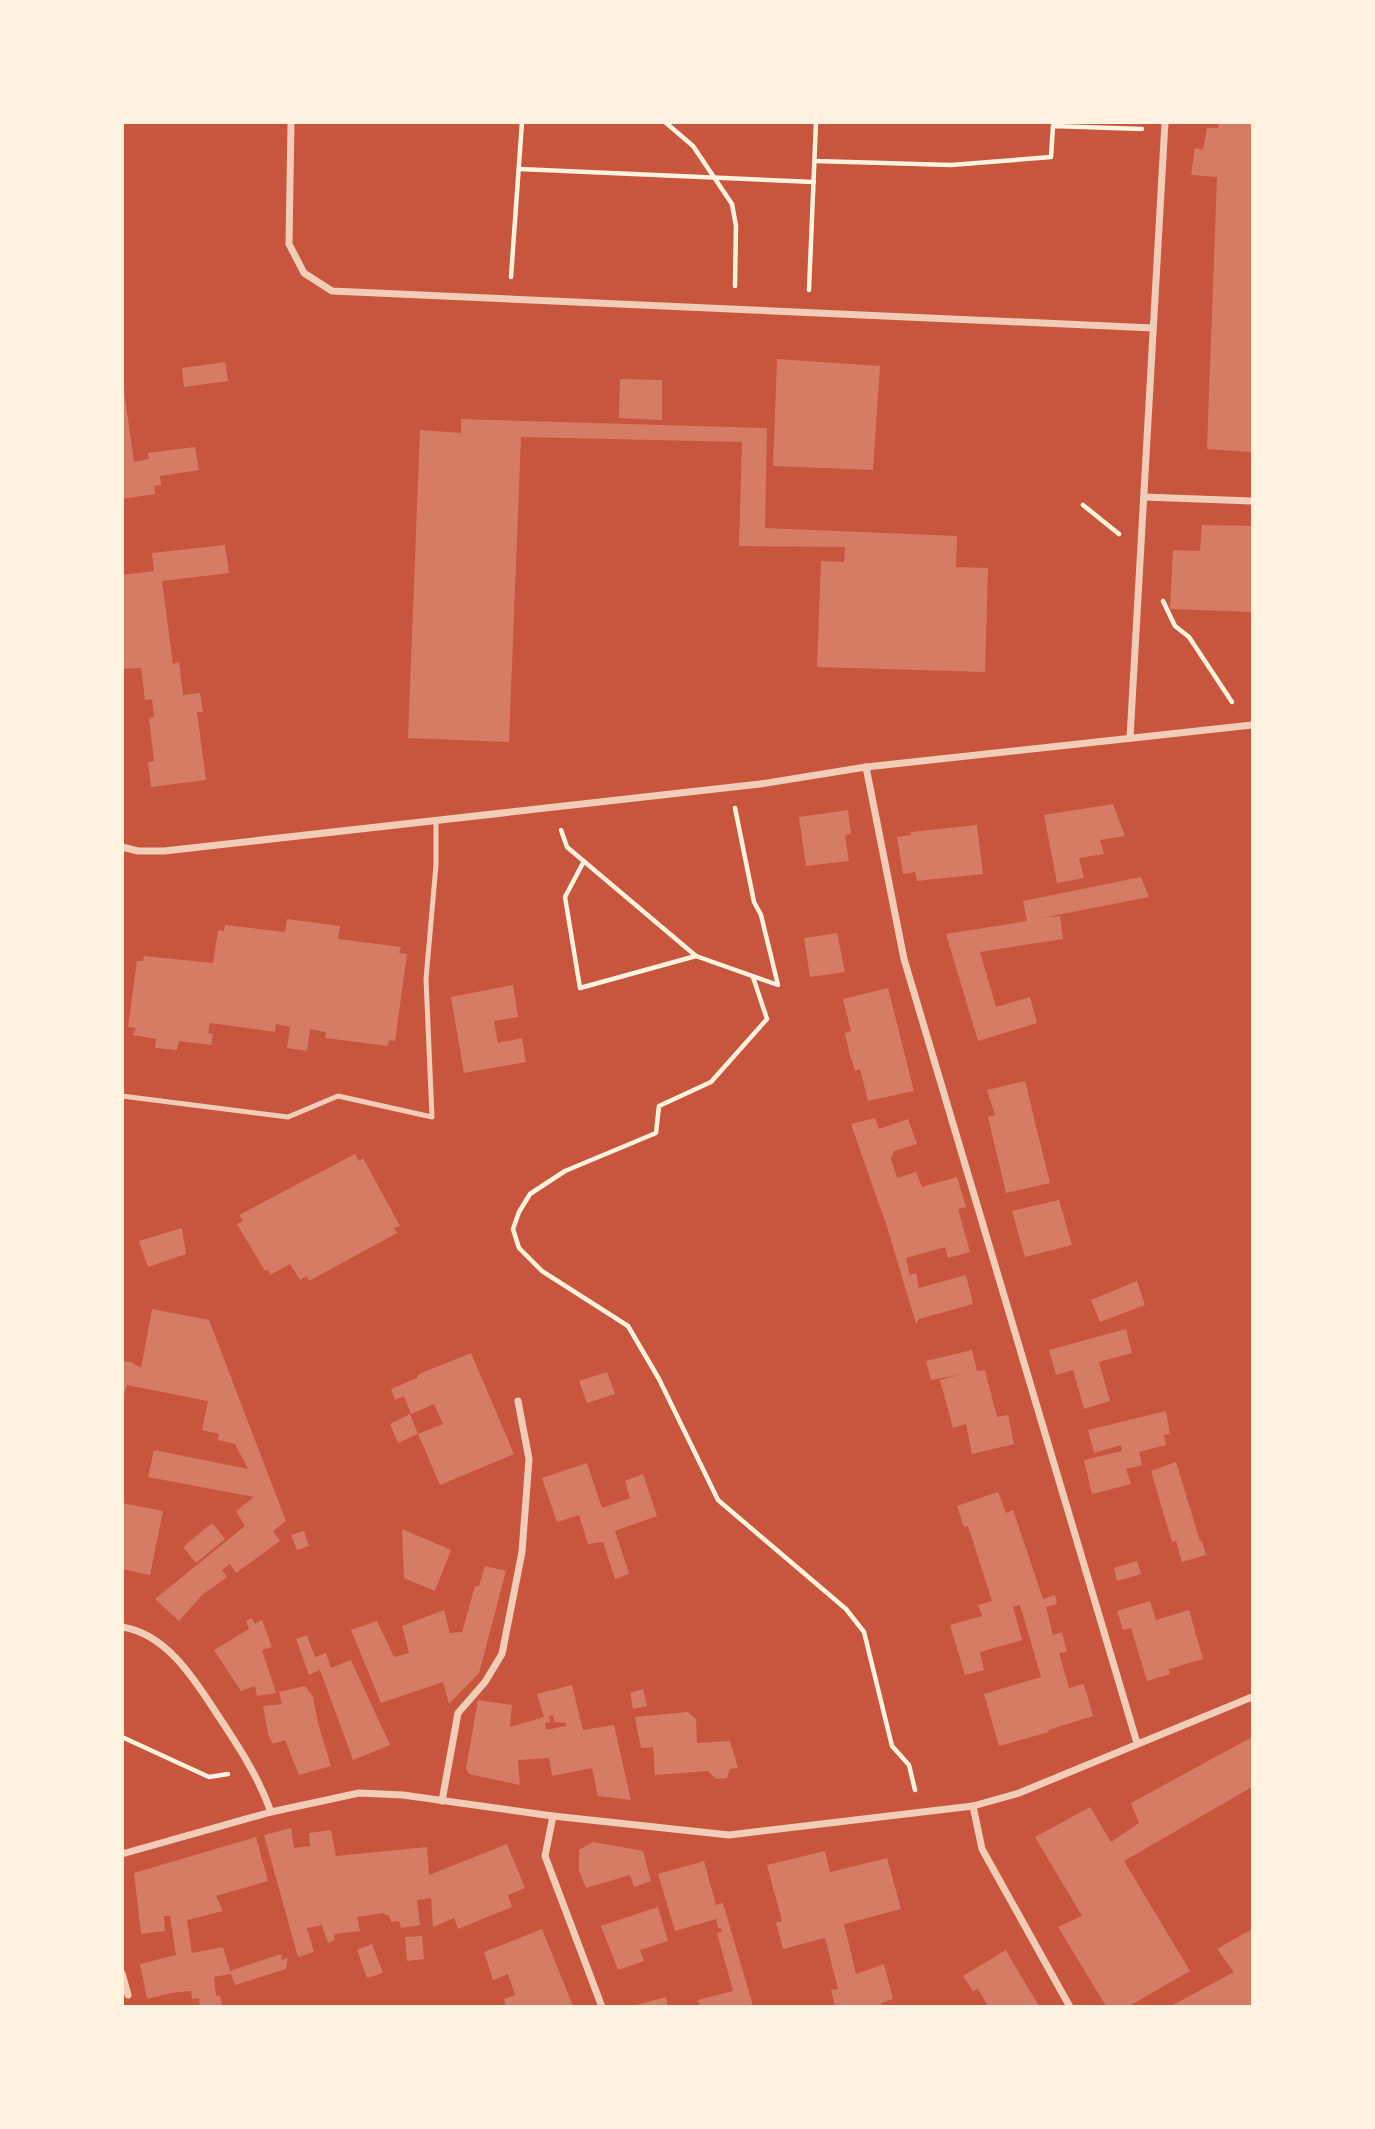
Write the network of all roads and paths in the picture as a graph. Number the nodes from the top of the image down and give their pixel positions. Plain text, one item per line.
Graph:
1 (291, 122) edge
2 (522, 122) edge
3 (665, 122) edge
4 (816, 122) edge
5 (1165, 126) edge
6 (815, 161) junction
7 (519, 169) junction
8 (714, 177) junction
9 (814, 182) junction
10 (509, 299) junction
11 (735, 309) junction
12 (807, 312) junction
13 (1153, 328) junction
14 (1144, 497) junction
15 (1252, 502) edge
16 (1083, 505) dead end
17 (1141, 551) junction
18 (1161, 597) dead end
19 (1251, 725) edge
20 (1130, 738) junction
21 (866, 767) junction
22 (730, 787) junction
23 (552, 807) junction
24 (436, 820) junction
25 (122, 847) edge
26 (584, 861) junction
27 (696, 956) junction
28 (753, 976) junction
29 (122, 1096) edge
30 (518, 1401) dead end
31 (122, 1627) edge
32 (1252, 1698) edge
33 (122, 1737) edge
34 (1137, 1744) junction
35 (208, 1777) dead end
36 (442, 1801) junction
37 (973, 1806) junction
38 (271, 1812) junction
39 (920, 1812) junction
40 (553, 1816) junction
41 (122, 1854) edge
42 (122, 1973) edge
43 (128, 1995) dead end
44 (602, 2007) edge
45 (1070, 2007) edge

1 - 10 street
2 - 7 path
3 - 8 path
4 - 6 path
5 - 6 path
5 - 13 street
6 - 9 path
7 - 8 path
7 - 10 path
8 - 9 path
8 - 11 path
9 - 12 path
10 - 11 street
11 - 12 street
12 - 13 street
13 - 14 street
14 - 15 street
14 - 17 street
16 - 17 path
17 - 20 street
18 - 19 path
19 - 20 street
20 - 21 street
21 - 22 street
21 - 34 street
22 - 23 street
22 - 28 path
23 - 24 street
23 - 26 path
24 - 25 street
24 - 29 lane
26 - 27 path
26 - 27 path
27 - 28 path
28 - 39 path
30 - 36 street
31 - 38 street
32 - 34 street
33 - 35 path
34 - 37 street
36 - 38 street
36 - 40 street
37 - 39 street
37 - 45 street
38 - 41 street
39 - 40 street
40 - 44 street
42 - 43 street

